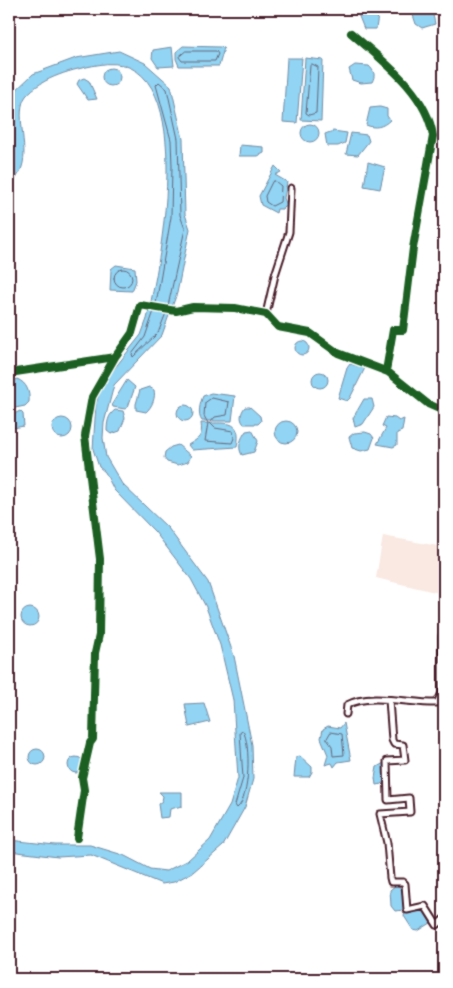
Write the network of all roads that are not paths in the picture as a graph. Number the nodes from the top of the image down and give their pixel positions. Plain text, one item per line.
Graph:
1 (351, 33) dead end
2 (291, 188) dead end
3 (266, 314) junction
4 (115, 357) junction
5 (386, 371) junction
6 (9, 373) edge
7 (444, 411) edge
8 (444, 619) edge
9 (443, 690) edge
10 (388, 700) junction
11 (346, 714) dead end
12 (77, 838) dead end
13 (444, 919) edge

1 - 5 street
2 - 3 street
3 - 4 street
3 - 5 street
4 - 6 street
4 - 12 street
5 - 7 street
8 - 9 street
9 - 10 street
10 - 11 street
10 - 13 street

